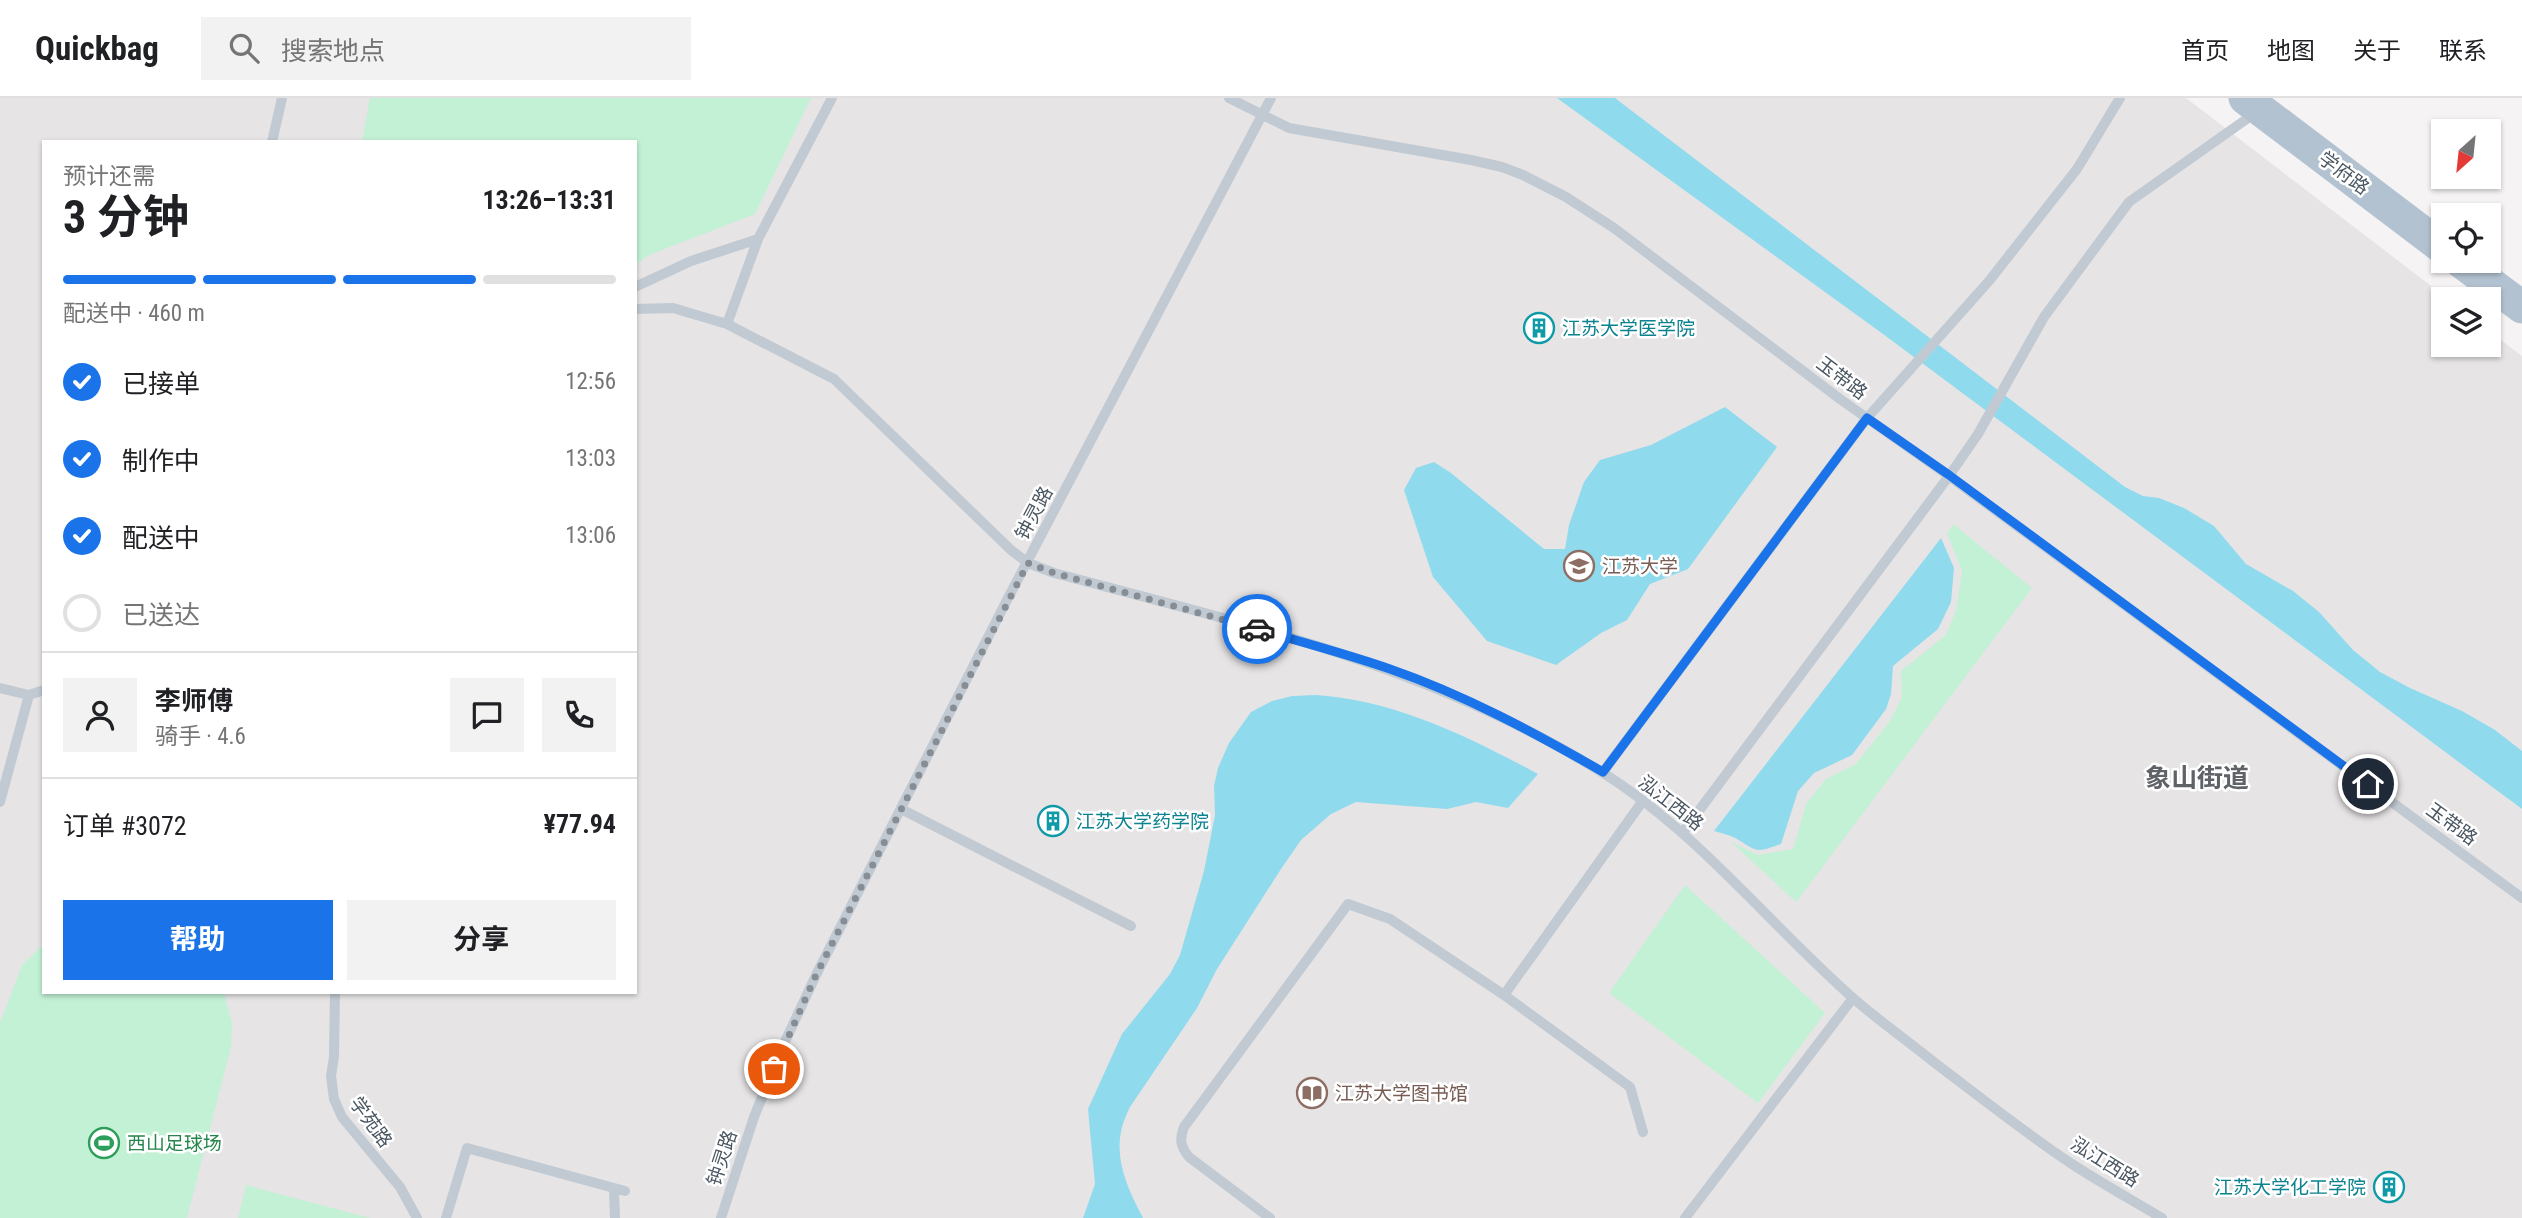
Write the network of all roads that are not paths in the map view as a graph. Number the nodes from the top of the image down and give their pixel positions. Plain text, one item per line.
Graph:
1 (282, 98) edge
2 (832, 98) edge
3 (1229, 98) edge
4 (1271, 98) edge
5 (2120, 98) edge
6 (2262, 102) edge
7 (1263, 116) junction
8 (272, 140) edge
9 (2431, 212) edge
10 (2431, 238) edge
11 (758, 239) junction
12 (2501, 265) edge
13 (2476, 273) edge
14 (2522, 281) edge
15 (637, 286) edge
16 (2522, 307) edge
17 (637, 309) edge
18 (727, 324) junction
19 (1867, 418) junction
20 (1949, 475) junction
21 (1028, 563) junction
22 (0, 688) edge
23 (42, 691) edge
24 (29, 695) junction
25 (1603, 772) junction
26 (0, 802) edge
27 (1642, 802) junction
28 (901, 809) junction
29 (1683, 832) junction
30 (2522, 898) edge
31 (1131, 926) dead end
32 (335, 994) edge
33 (1504, 995) junction
34 (1853, 998) junction
35 (1643, 1132) dead end
36 (417, 1218) edge
37 (446, 1218) edge
38 (615, 1218) edge
39 (721, 1218) edge
40 (1270, 1218) edge
41 (1685, 1218) edge
42 (2162, 1218) edge

1 - 8 lane
2 - 11 lane
3 - 7 lane, 玉带路
4 - 7 lane, 钟灵路
5 - 19 lane
6 - 9 main road, 学府路
6 - 10 main road, 学府路
6 - 20 lane
7 - 19 lane, 玉带路
7 - 21 lane, 钟灵路
11 - 15 lane
11 - 18 lane
12 - 14 main road
13 - 16 main road
17 - 18 lane, 泓江西路
18 - 21 lane, 泓江西路
19 - 20 lane, 玉带路
19 - 25 lane
20 - 29 lane
20 - 30 lane, 玉带路
21 - 25 lane, 泓江西路
21 - 28 lane, 钟灵路
22 - 24 lane
23 - 24 lane
24 - 26 lane
25 - 27 lane, 泓江西路
27 - 29 lane, 泓江西路
27 - 33 lane
28 - 31 lane
28 - 39 lane, 钟灵路
29 - 34 lane, 泓江西路
32 - 36 lane, 学苑路
33 - 35 lane
33 - 40 lane
34 - 41 lane
34 - 42 lane, 泓江西路
37 - 38 lane

